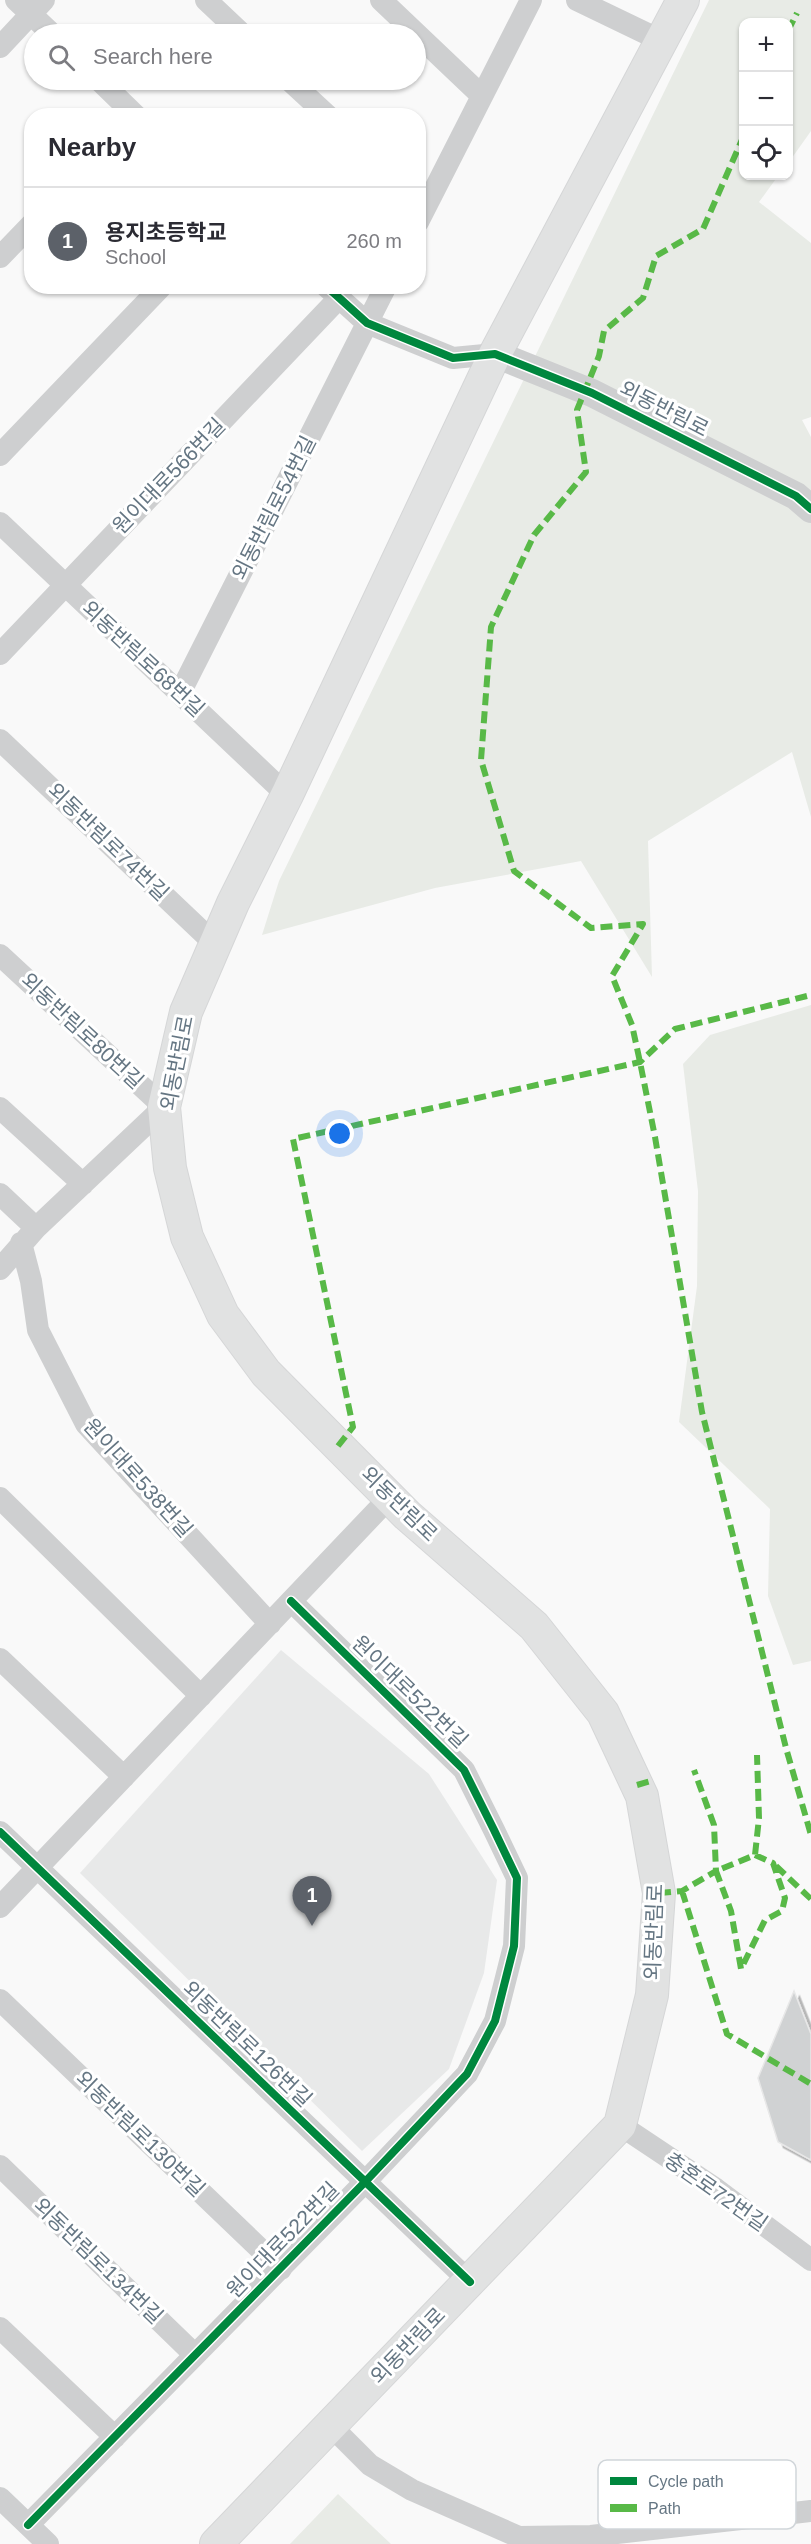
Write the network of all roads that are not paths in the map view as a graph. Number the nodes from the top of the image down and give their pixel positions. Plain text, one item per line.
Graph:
1 (206, 0) edge
2 (381, 0) edge
3 (531, 0) edge
4 (577, 0) edge
5 (683, 0) edge
6 (30, 5) edge
7 (44, 24) edge
8 (231, 24) edge
9 (406, 24) edge
10 (662, 42) junction
11 (426, 43) edge
12 (0, 47) edge
13 (109, 90) edge
14 (300, 90) edge
15 (482, 96) junction
16 (128, 108) edge
17 (319, 108) edge
18 (426, 202) edge
19 (24, 232) edge
20 (0, 256) edge
21 (154, 294) edge
22 (331, 294) edge
23 (335, 294) edge
24 (382, 294) edge
25 (367, 323) junction
26 (495, 354) junction
27 (0, 454) edge
28 (811, 509) edge
29 (0, 523) edge
30 (65, 585) junction
31 (0, 654) edge
32 (180, 693) junction
33 (0, 740) edge
34 (287, 795) junction
35 (215, 944) junction
36 (0, 955) edge
37 (164, 1107) junction
38 (0, 1108) edge
39 (83, 1184) junction
40 (0, 1194) edge
41 (28, 1235) junction
42 (0, 1269) edge
43 (390, 1497) junction
44 (0, 1498) edge
45 (291, 1601) junction
46 (270, 1624) junction
47 (0, 1659) edge
48 (201, 1696) junction
49 (124, 1777) junction
50 (0, 1832) edge
51 (37, 1868) junction
52 (0, 1907) edge
53 (0, 2000) edge
54 (620, 2125) junction
55 (0, 2166) edge
56 (365, 2182) junction
57 (811, 2260) edge
58 (281, 2268) junction
59 (470, 2282) junction
60 (0, 2328) edge
61 (195, 2355) junction
62 (331, 2426) junction
63 (115, 2437) junction
64 (0, 2498) edge
65 (811, 2511) edge
66 (796, 2513) edge
67 (28, 2525) junction
68 (653, 2529) edge
69 (48, 2544) edge
70 (216, 2544) edge

1 - 8 street
2 - 9 street
3 - 15 street
4 - 10 street
5 - 10 main road, 외동반림로
6 - 7 street
6 - 12 street
10 - 26 main road, 외동반림로
11 - 15 street
13 - 16 street
14 - 17 street
15 - 18 street
19 - 20 street
21 - 27 street
22 - 30 street, 원이대로566번길
23 - 25 street
24 - 25 street, 외동반림로54번길
25 - 26 street
25 - 32 street, 외동반림로54번길
26 - 28 street, 외동반림로
26 - 34 main road, 외동반림로
29 - 30 street, 외동반림로68번길
30 - 31 street, 원이대로566번길
30 - 32 street, 외동반림로68번길
32 - 34 street, 외동반림로68번길
33 - 35 street, 외동반림로74번길
34 - 35 main road, 외동반림로
35 - 37 main road, 외동반림로
36 - 37 street, 외동반림로80번길
37 - 39 street
37 - 43 main road, 외동반림로
38 - 39 street
39 - 41 street
40 - 41 street
41 - 42 street
41 - 46 street, 원이대로538번길
43 - 45 street
43 - 54 main road, 외동반림로
44 - 48 street
45 - 46 street
45 - 56 street, 원이대로522번길
46 - 48 street
47 - 49 street
48 - 49 street
49 - 51 street
50 - 51 street, 외동반림로126번길
51 - 52 street
51 - 56 street, 외동반림로126번길
53 - 58 street, 외동반림로130번길
54 - 57 street, 충혼로72번길
54 - 59 main road, 외동반림로
55 - 61 street, 외동반림로134번길
56 - 58 street, 원이대로522번길
56 - 59 street, 외동반림로126번길
58 - 61 street, 원이대로522번길
59 - 62 main road, 외동반림로
60 - 63 street
61 - 63 street, 원이대로522번길
62 - 68 street
62 - 70 main road, 외동반림로
63 - 67 street, 원이대로522번길
64 - 67 street
65 - 66 street
67 - 69 street

